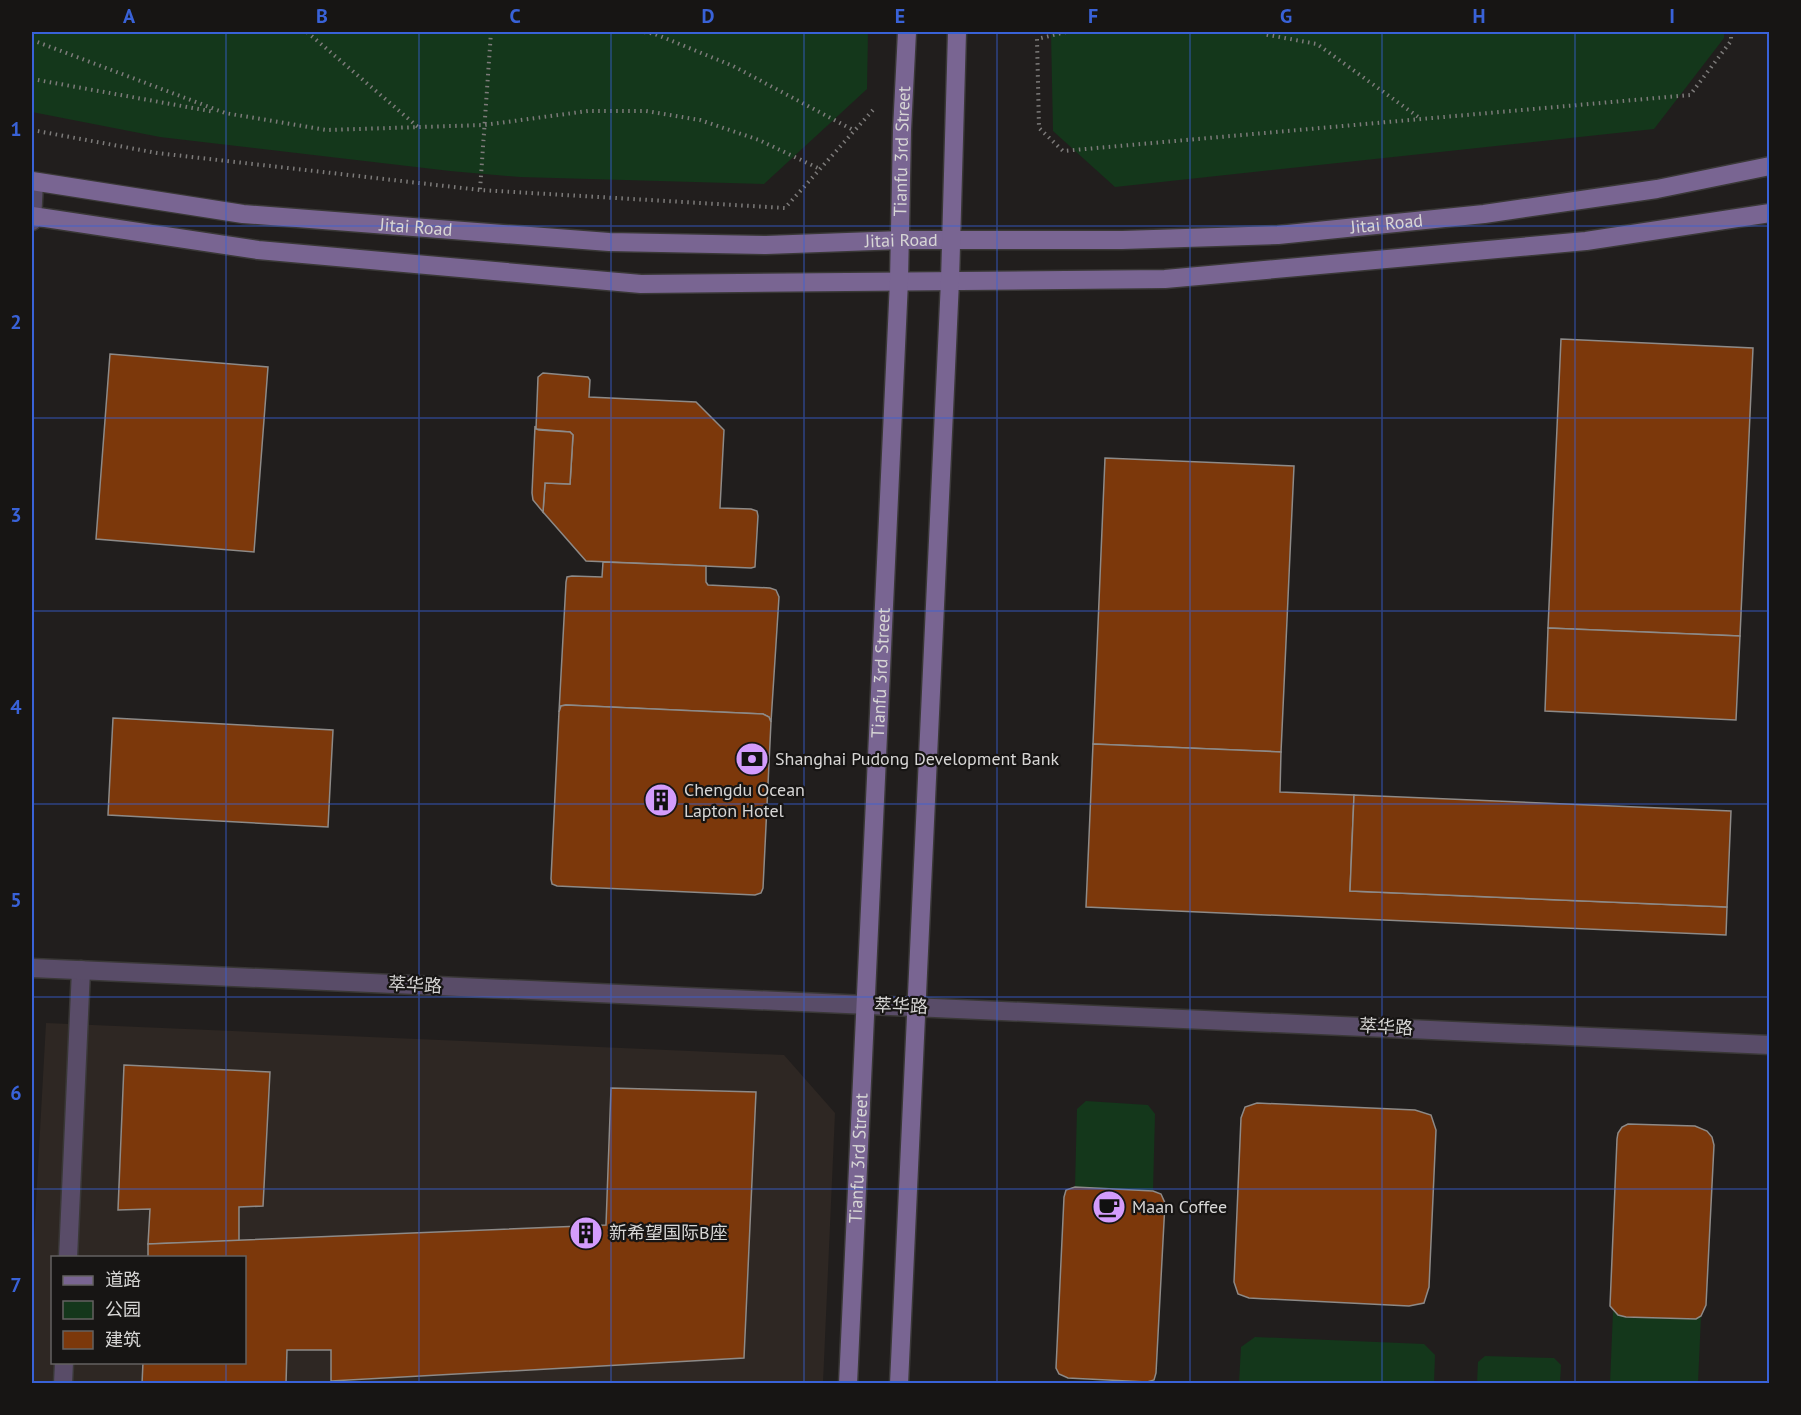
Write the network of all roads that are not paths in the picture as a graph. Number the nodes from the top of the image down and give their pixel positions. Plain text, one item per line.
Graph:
1 (906, 32) edge
2 (957, 32) edge
3 (1770, 166) edge
4 (33, 182) edge
5 (1770, 213) edge
6 (32, 216) edge
7 (32, 221) edge
8 (901, 240) junction
9 (951, 240) junction
10 (899, 281) junction
11 (950, 281) junction
12 (32, 968) edge
13 (81, 970) junction
14 (866, 1005) junction
15 (916, 1006) junction
16 (1770, 1045) edge
17 (68, 1256) edge
18 (64, 1364) edge
19 (63, 1383) edge
20 (848, 1383) edge
21 (899, 1383) edge

1 - 8 street, Tianfu 3rd Street
2 - 9 street
3 - 9 street, Jitai Road
4 - 6 street
4 - 8 street, Jitai Road
5 - 11 street, Jitai Road
6 - 7 street
6 - 10 street, Jitai Road
8 - 9 street, Jitai Road
8 - 10 street, Tianfu 3rd Street
9 - 11 street
10 - 11 street, Jitai Road
10 - 14 street, Tianfu 3rd Street
11 - 15 street
12 - 13 street, 萃华路
13 - 14 street, 萃华路
13 - 17 street
14 - 15 street, 萃华路
14 - 20 street, Tianfu 3rd Street
15 - 16 street, 萃华路
15 - 21 street
18 - 19 street

